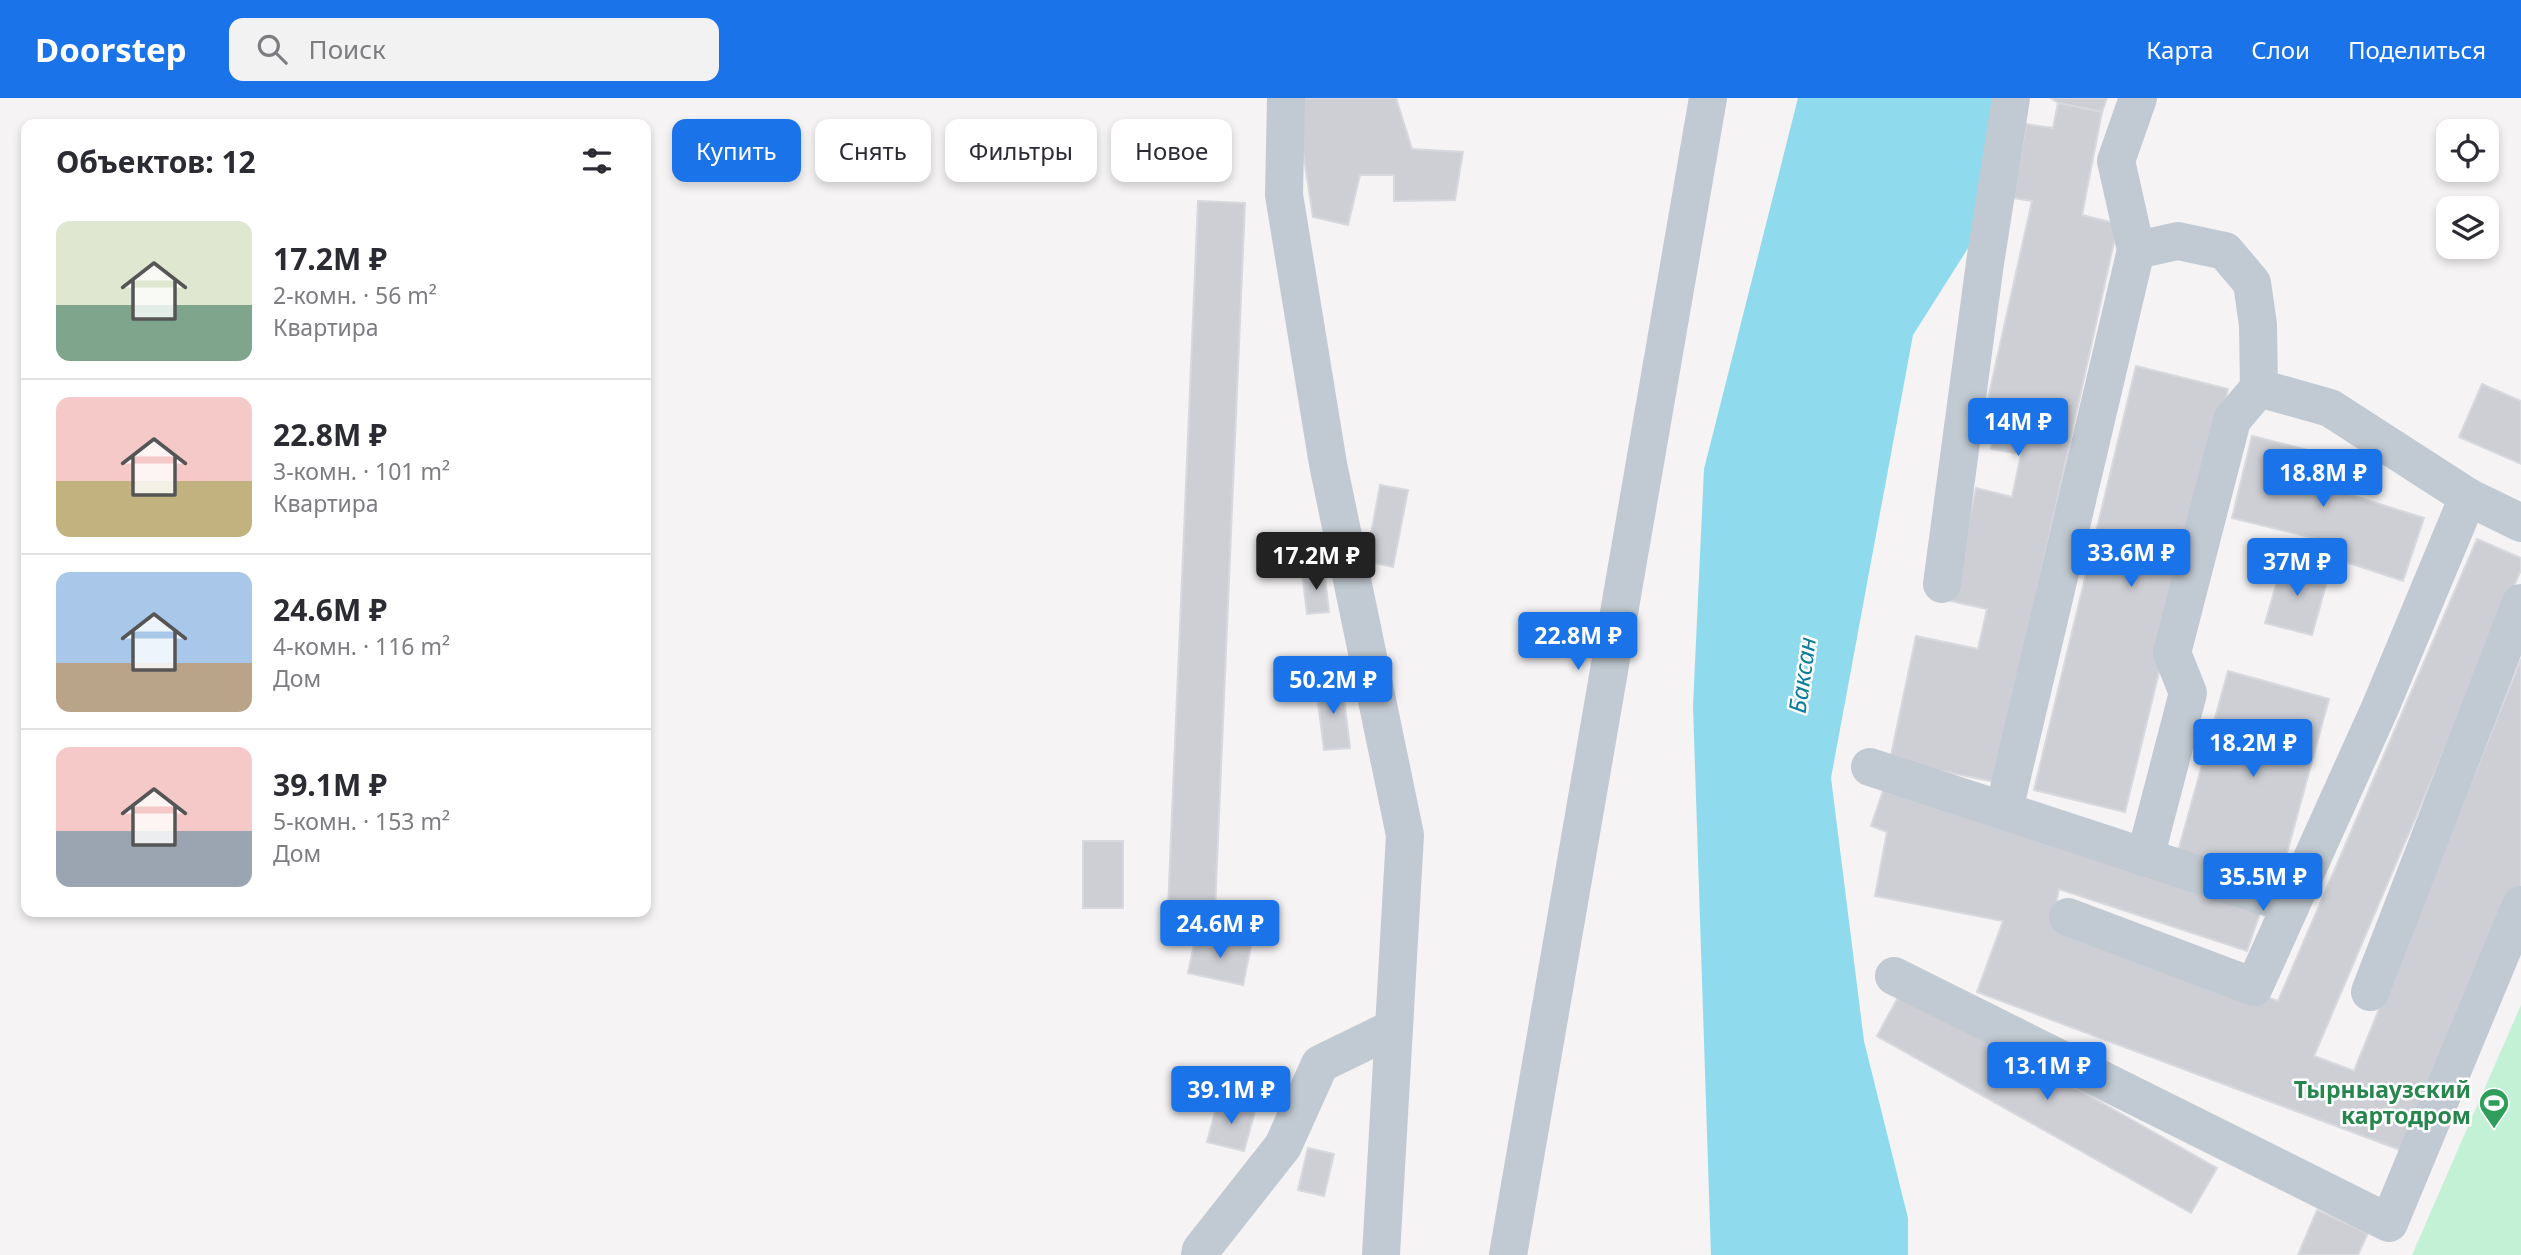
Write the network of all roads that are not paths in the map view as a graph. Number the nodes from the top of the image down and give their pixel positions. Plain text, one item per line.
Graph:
1 (1286, 98) edge
2 (1707, 98) edge
3 (2011, 98) edge
4 (2138, 98) edge
5 (2136, 250) junction
6 (2259, 388) junction
7 (2468, 497) junction
8 (2521, 523) edge
9 (1942, 584) dead end
10 (2521, 603) edge
11 (1870, 767) dead end
12 (2004, 810) junction
13 (2145, 858) junction
14 (2291, 905) junction
15 (2521, 905) edge
16 (2068, 917) dead end
17 (1895, 976) dead end
18 (2370, 992) dead end
19 (1394, 1028) junction
20 (1200, 1255) edge
21 (1381, 1255) edge
22 (1508, 1255) edge

1 - 19 street
2 - 22 street
3 - 9 street
4 - 5 street
5 - 6 street
5 - 12 street
6 - 7 street
6 - 13 street
7 - 8 street
7 - 14 street
10 - 18 street
11 - 12 street
12 - 13 street
13 - 14 street
14 - 16 street
15 - 17 street
19 - 20 street
19 - 21 street

